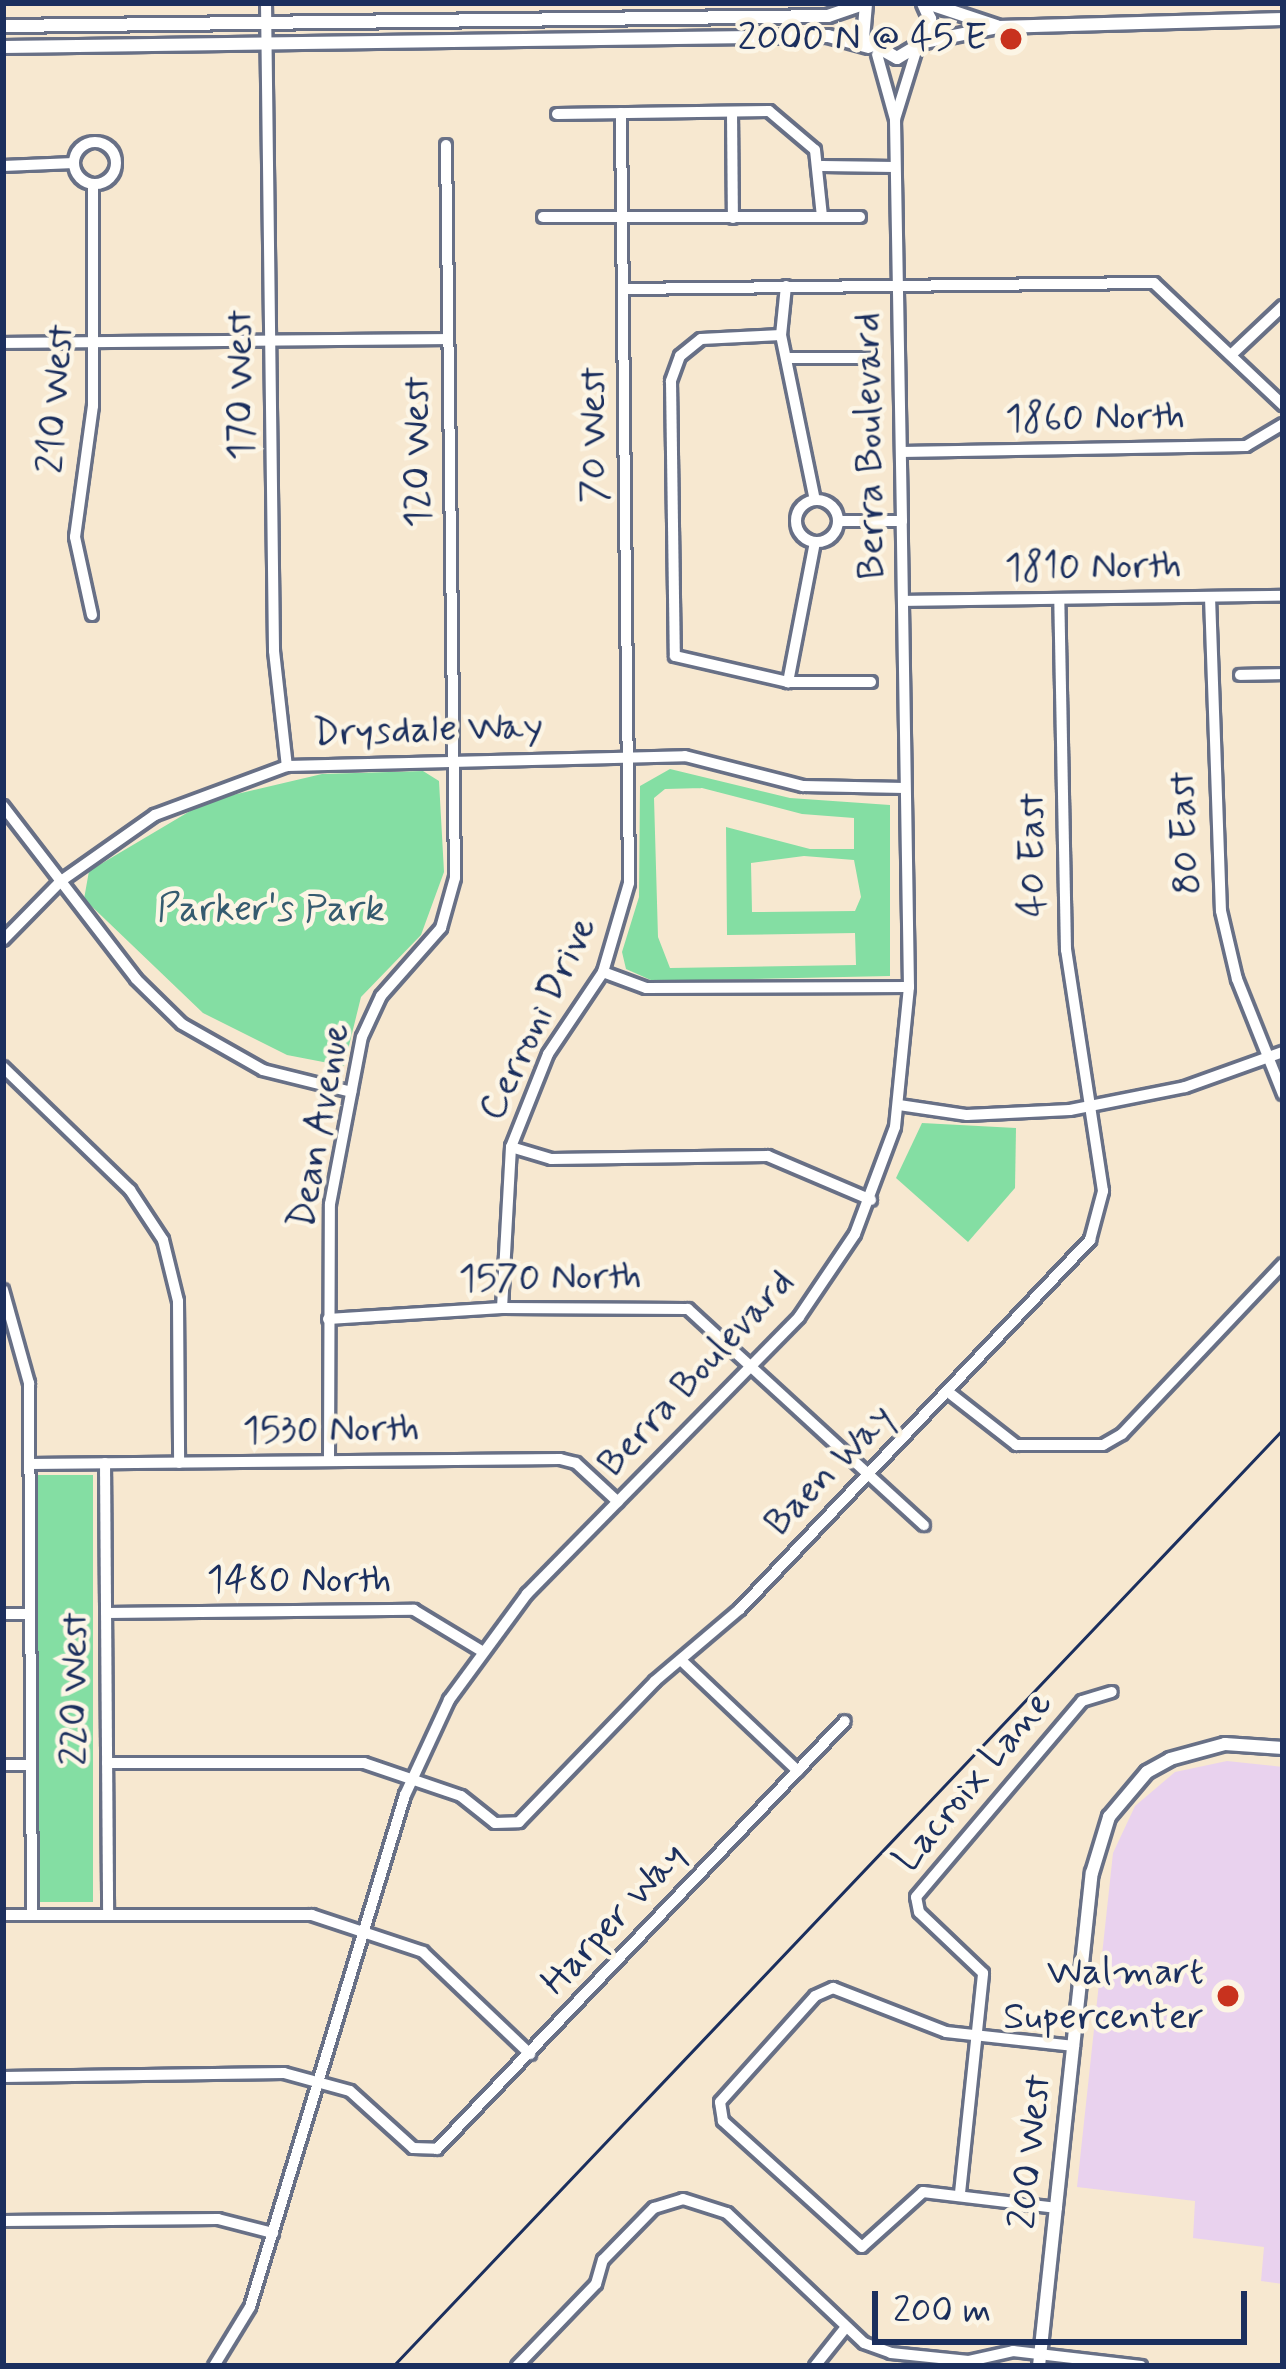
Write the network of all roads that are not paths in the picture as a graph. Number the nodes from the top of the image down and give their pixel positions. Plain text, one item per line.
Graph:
1 (266, 3) edge
2 (866, 3) edge
3 (925, 3) edge
4 (728, 10) edge
5 (1283, 20) edge
6 (266, 23) junction
7 (3, 26) edge
8 (998, 27) junction
9 (267, 44) junction
10 (920, 46) junction
11 (3, 47) edge
12 (873, 50) junction
13 (732, 112) junction
14 (621, 113) junction
15 (556, 114) dead end
16 (895, 119) junction
17 (446, 146) dead end
18 (74, 163) junction
19 (3, 166) edge
20 (822, 166) junction
21 (895, 166) junction
22 (93, 184) junction
23 (543, 217) dead end
24 (822, 217) junction
25 (860, 217) dead end
26 (622, 218) junction
27 (733, 218) junction
28 (785, 286) junction
29 (898, 286) junction
30 (623, 289) junction
31 (1283, 305) edge
32 (781, 335) junction
33 (447, 339) junction
34 (272, 341) junction
35 (3, 343) edge
36 (94, 344) junction
37 (1232, 354) junction
38 (785, 358) junction
39 (866, 358) dead end
40 (1283, 405) edge
41 (1283, 424) edge
42 (901, 452) junction
43 (815, 500) junction
44 (902, 520) junction
45 (838, 521) junction
46 (815, 542) junction
47 (1283, 596) edge
48 (1210, 597) junction
49 (1059, 599) junction
50 (903, 601) junction
51 (92, 615) dead end
52 (1283, 674) edge
53 (1240, 675) dead end
54 (788, 682) junction
55 (871, 682) dead end
56 (629, 757) junction
57 (452, 758) junction
58 (287, 766) junction
59 (905, 788) junction
60 (3, 806) edge
61 (61, 880) junction
62 (3, 940) edge
63 (603, 972) junction
64 (909, 987) junction
65 (1283, 1052) edge
66 (1268, 1058) junction
67 (3, 1067) edge
68 (351, 1092) junction
69 (1283, 1094) edge
70 (899, 1105) junction
71 (1090, 1107) junction
72 (511, 1147) junction
73 (871, 1200) junction
74 (1283, 1264) edge
75 (3, 1290) edge
76 (502, 1308) junction
77 (328, 1319) junction
78 (752, 1363) junction
79 (947, 1391) junction
80 (329, 1461) junction
81 (179, 1462) junction
82 (105, 1463) junction
83 (29, 1464) junction
84 (868, 1473) junction
85 (617, 1502) junction
86 (924, 1526) dead end
87 (106, 1612) junction
88 (3, 1614) edge
89 (30, 1614) junction
90 (480, 1651) junction
91 (681, 1660) junction
92 (1112, 1692) dead end
93 (844, 1721) dead end
94 (1283, 1748) edge
95 (107, 1763) junction
96 (3, 1766) edge
97 (31, 1766) junction
98 (797, 1771) junction
99 (411, 1778) junction
100 (108, 1914) junction
101 (3, 1915) edge
102 (32, 1915) junction
103 (363, 1930) junction
104 (977, 2036) junction
105 (1074, 2046) junction
106 (530, 2054) junction
107 (3, 2077) edge
108 (317, 2082) junction
109 (960, 2193) junction
110 (1057, 2208) junction
111 (3, 2221) edge
112 (273, 2233) junction
113 (846, 2327) junction
114 (1039, 2360) edge
115 (214, 2366) edge
116 (517, 2366) edge
117 (815, 2366) edge
118 (1141, 2366) edge

1 - 6 street, 170 West
2 - 4 street
2 - 12 street
3 - 8 street
3 - 10 street
4 - 6 street
5 - 8 street
6 - 7 street
6 - 9 street, 170 West
8 - 10 street
9 - 11 street
9 - 12 street
9 - 34 street, 170 West
10 - 12 street
10 - 16 street, Berra Boulevard
12 - 16 street, Berra Boulevard
13 - 14 street
13 - 20 street
13 - 27 street
14 - 15 street
14 - 26 street, 70 West
16 - 21 street, Berra Boulevard
17 - 33 street, 120 West
18 - 19 street
18 - 22 street
18 - 22 street, 210 West
20 - 21 street
20 - 24 street
21 - 29 street, Berra Boulevard
22 - 36 street, 210 West
23 - 26 street
24 - 25 street
24 - 27 street
26 - 27 street
26 - 30 street, 70 West
28 - 29 street
28 - 30 street
28 - 32 street
29 - 37 street
29 - 42 street, Berra Boulevard
30 - 56 street, 70 West
31 - 37 street
32 - 38 street
32 - 54 street
33 - 34 street
33 - 57 street, 120 West
34 - 36 street
34 - 58 street, 170 West
35 - 36 street
36 - 51 street, 210 West
37 - 40 street
38 - 39 street
38 - 43 street
41 - 42 street, 1860 North
42 - 44 street, Berra Boulevard
43 - 45 street
43 - 46 street
44 - 45 street
44 - 50 street, Berra Boulevard
45 - 46 street
46 - 54 street
47 - 48 street, 1810 North
48 - 49 street, 1810 North
48 - 66 street, 80 East
49 - 50 street, 1810 North
49 - 71 street, 40 East
50 - 59 street, Berra Boulevard
52 - 53 street
54 - 55 street
56 - 57 street, Drysdale Way
56 - 59 street, Drysdale Way
56 - 63 street, Cerroni Drive
57 - 58 street, Drysdale Way
57 - 68 street, Dean Avenue
58 - 61 street, Drysdale Way
59 - 64 street, Berra Boulevard
60 - 61 street
61 - 62 street, Drysdale Way
61 - 68 street
63 - 64 street
63 - 72 street, Cerroni Drive
64 - 70 street, Berra Boulevard
65 - 66 street
66 - 69 street, 80 East
66 - 71 street
67 - 81 street
68 - 77 street, Dean Avenue
70 - 71 street
70 - 73 street, Berra Boulevard
71 - 79 street, Baen Way
72 - 73 street
72 - 76 street, Cerroni Drive
73 - 78 street, Berra Boulevard
74 - 79 street
75 - 83 street
76 - 77 street, 1570 North
76 - 78 street, 1570 North
77 - 80 street, Dean Avenue
78 - 84 street, 1570 North
78 - 85 street, Berra Boulevard
79 - 84 street, Baen Way
80 - 81 street, 1530 North
80 - 85 street, 1530 North
81 - 82 street, 1530 North
82 - 83 street, 1530 North
82 - 87 street, 220 West
83 - 89 street
84 - 86 street, 1570 North
84 - 91 street, Baen Way
85 - 90 street, Berra Boulevard
87 - 90 street, 1480 North
87 - 95 street, 220 West
88 - 89 street
89 - 97 street
90 - 99 street, Berra Boulevard
91 - 98 street
91 - 99 street, Baen Way
92 - 104 street, Lacroix Lane
93 - 98 street, Harper Way
94 - 105 street, 200 West
95 - 99 street
95 - 100 street, 220 West
96 - 97 street
97 - 102 street
98 - 106 street, Harper Way
99 - 103 street, Berra Boulevard
100 - 102 street
100 - 103 street
101 - 102 street
103 - 106 street
103 - 108 street, Berra Boulevard
104 - 105 street
104 - 109 street, Lacroix Lane
104 - 109 street
105 - 110 street, 200 West
106 - 108 street, Harper Way
107 - 108 street
108 - 112 street, Berra Boulevard
109 - 110 street
110 - 114 street, 200 West
111 - 112 street
112 - 115 street, Berra Boulevard
113 - 114 street
113 - 116 street
113 - 117 street
114 - 118 street

